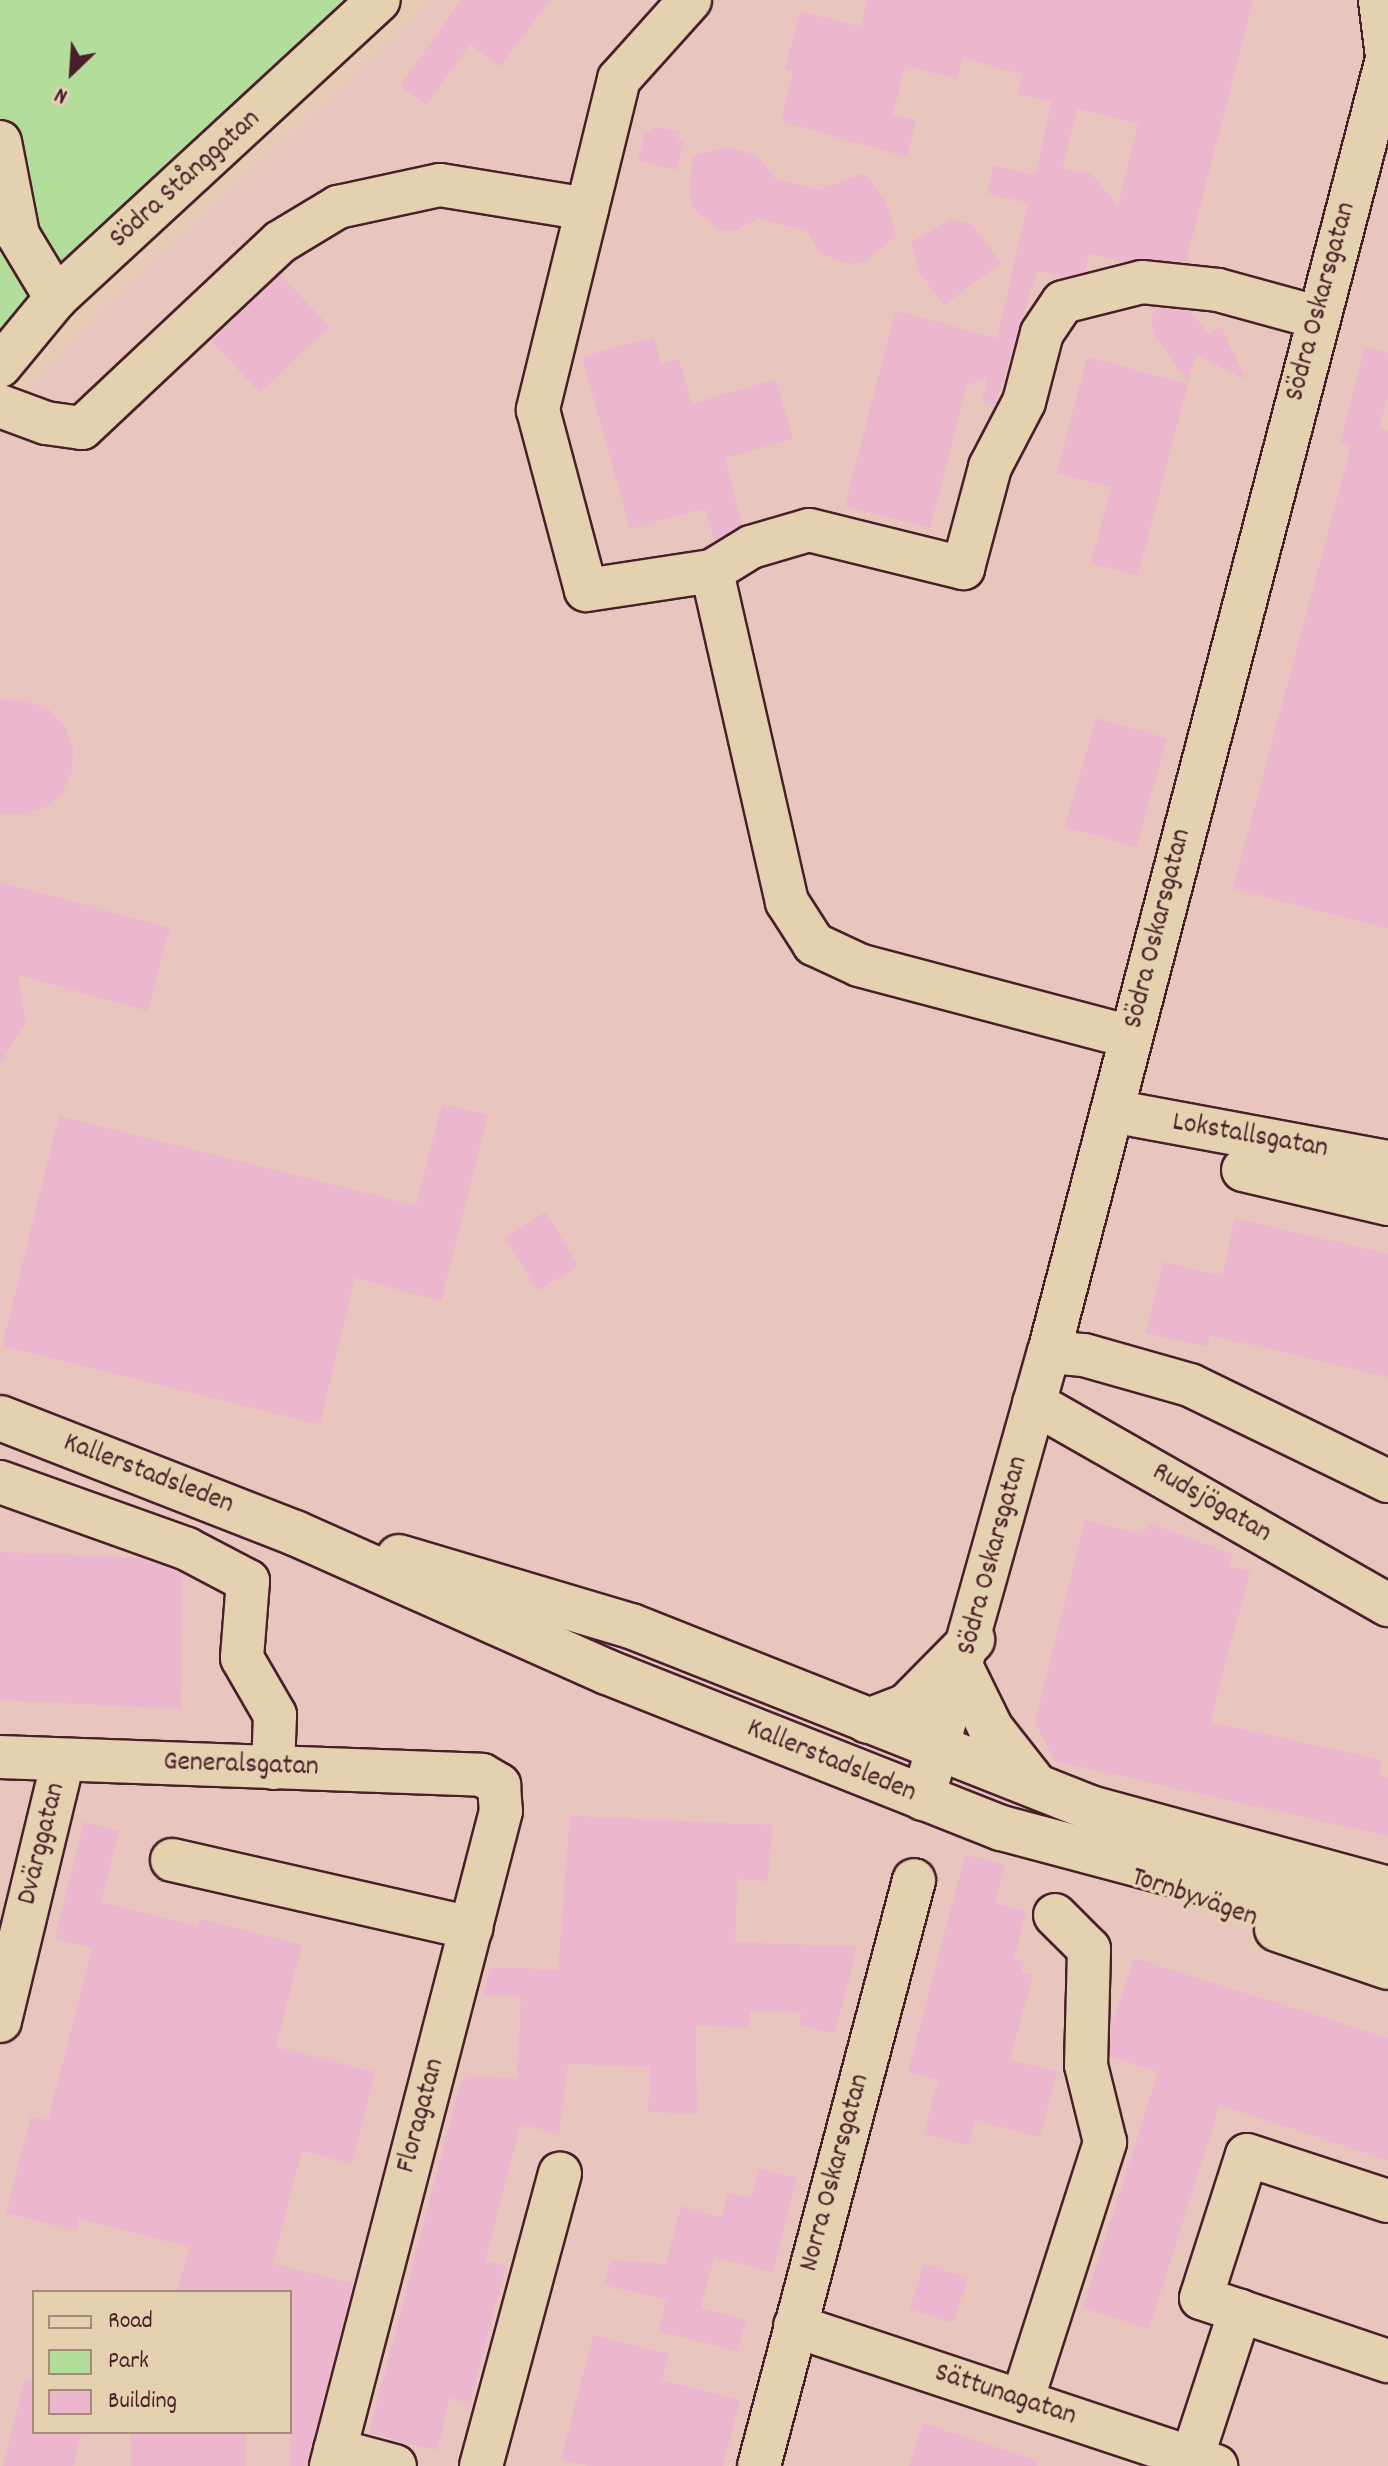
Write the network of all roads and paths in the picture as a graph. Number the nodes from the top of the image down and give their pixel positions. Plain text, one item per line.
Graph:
1 (379, 0) edge
2 (690, 0) edge
3 (1380, 0) edge
4 (1388, 56) edge
5 (0, 142) edge
6 (587, 209) junction
7 (56, 298) junction
8 (1317, 317) junction
9 (0, 366) edge
10 (0, 406) edge
11 (712, 571) junction
12 (1131, 1037) junction
13 (1112, 1111) junction
14 (1388, 1162) edge
15 (1243, 1170) dead end
16 (1388, 1204) edge
17 (1049, 1352) junction
18 (1034, 1403) junction
19 (0, 1418) edge
20 (1388, 1481) edge
21 (0, 1482) edge
22 (295, 1533) junction
23 (1388, 1605) edge
24 (968, 1656) junction
25 (868, 1721) junction
26 (938, 1749) junction
27 (0, 1757) edge
28 (63, 1760) junction
29 (273, 1768) junction
30 (482, 1775) joint
31 (1039, 1790) junction
32 (923, 1799) junction
33 (1001, 1828) junction
34 (172, 1860) dead end
35 (914, 1880) dead end
36 (1388, 1889) edge
37 (1055, 1915) dead end
38 (471, 1928) junction
39 (1388, 1931) edge
40 (1388, 1967) edge
41 (0, 2021) edge
42 (560, 2173) dead end
43 (1388, 2201) edge
44 (1240, 2311) junction
45 (795, 2326) junction
46 (1388, 2361) edge
47 (1022, 2401) junction
48 (333, 2458) edge
49 (1204, 2462) edge
50 (395, 2466) edge
51 (481, 2466) edge
52 (759, 2466) edge

1 - 7 street, Södra Stånggatan
2 - 6 street
3 - 4 street, Södra Oskarsgatan
4 - 8 street, Södra Oskarsgatan
5 - 7 street
6 - 10 street
6 - 11 street
7 - 9 street, Södra Stånggatan
8 - 11 street
8 - 12 street, Södra Oskarsgatan
11 - 12 street
12 - 13 street, Södra Oskarsgatan
13 - 14 street, Lokstallsgatan
13 - 17 street, Södra Oskarsgatan
15 - 16 street
17 - 18 street, Södra Oskarsgatan
17 - 20 street
18 - 23 street, Rudsjögatan
18 - 24 street, Södra Oskarsgatan
19 - 22 main road, Kallerstadsleden
21 - 29 street
22 - 25 main road, Kallerstadsleden
22 - 32 main road, Kallerstadsleden
24 - 25 main road
24 - 26 street, Södra Oskarsgatan
24 - 31 main road
25 - 26 main road, Kallerstadsleden
26 - 31 main road, Kallerstadsleden
26 - 32 street, Södra Oskarsgatan
27 - 28 street, Generalsgatan
28 - 29 street, Generalsgatan
28 - 41 street, Dvärggatan
29 - 30 street, Generalsgatan
30 - 38 street, Floragatan
31 - 36 main road, Kallerstadsleden
32 - 33 main road, Kallerstadsleden
33 - 39 main road, Kallerstadsleden
33 - 40 main road, Tornbyvägen
34 - 38 street
35 - 45 street, Norra Oskarsgatan
37 - 47 street
38 - 48 street, Floragatan
42 - 51 street
43 - 44 street
44 - 46 street
44 - 49 street
45 - 47 street, Sättunagatan
45 - 52 street, Norra Oskarsgatan
47 - 49 street, Sättunagatan
48 - 50 street

